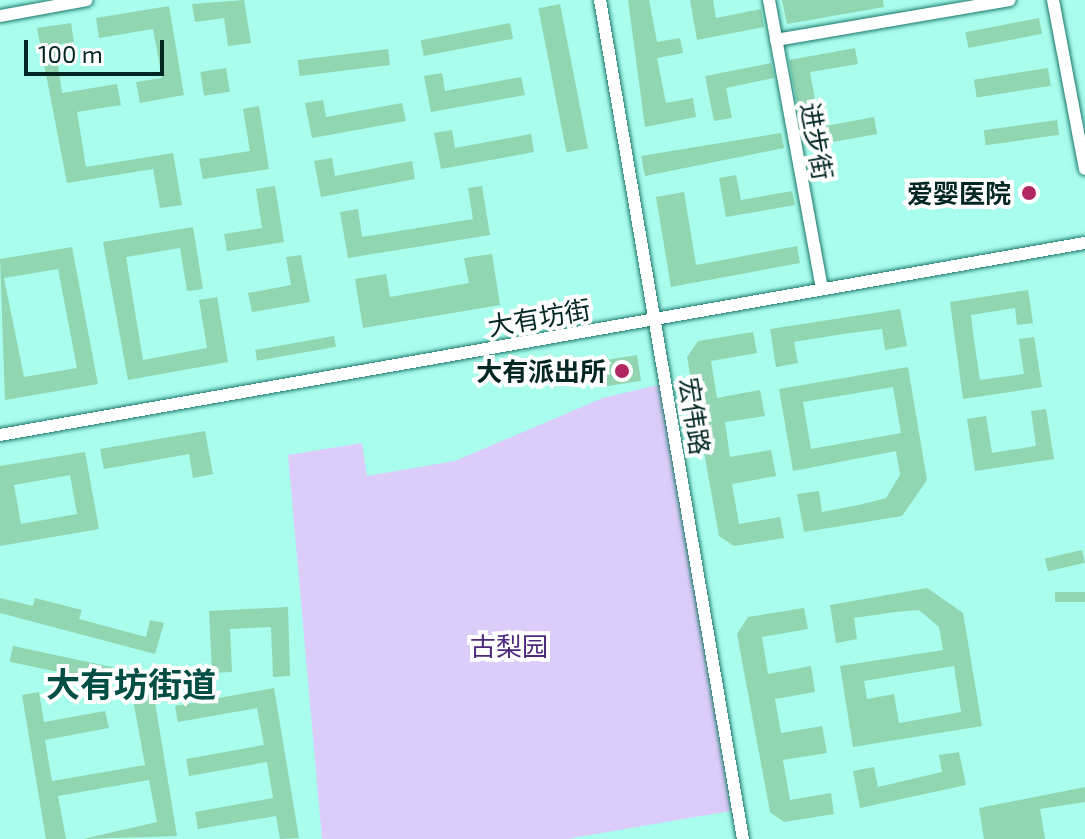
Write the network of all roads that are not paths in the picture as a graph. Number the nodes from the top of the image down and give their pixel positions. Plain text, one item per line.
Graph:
1 (87, 0) edge
2 (600, 0) edge
3 (769, 0) edge
4 (1010, 0) edge
5 (1053, 0) edge
6 (0, 16) edge
7 (776, 40) junction
8 (1085, 169) edge
9 (1085, 243) edge
10 (822, 289) junction
11 (657, 318) junction
12 (0, 435) edge
13 (743, 839) edge

1 - 6 main road
2 - 11 main road, 宏伟路
3 - 7 main road, 进步街
4 - 7 main road
5 - 8 main road
7 - 10 main road, 进步街
9 - 10 main road, 大有坊街
10 - 11 main road, 大有坊街
11 - 12 main road, 大有坊街
11 - 13 main road, 宏伟路

